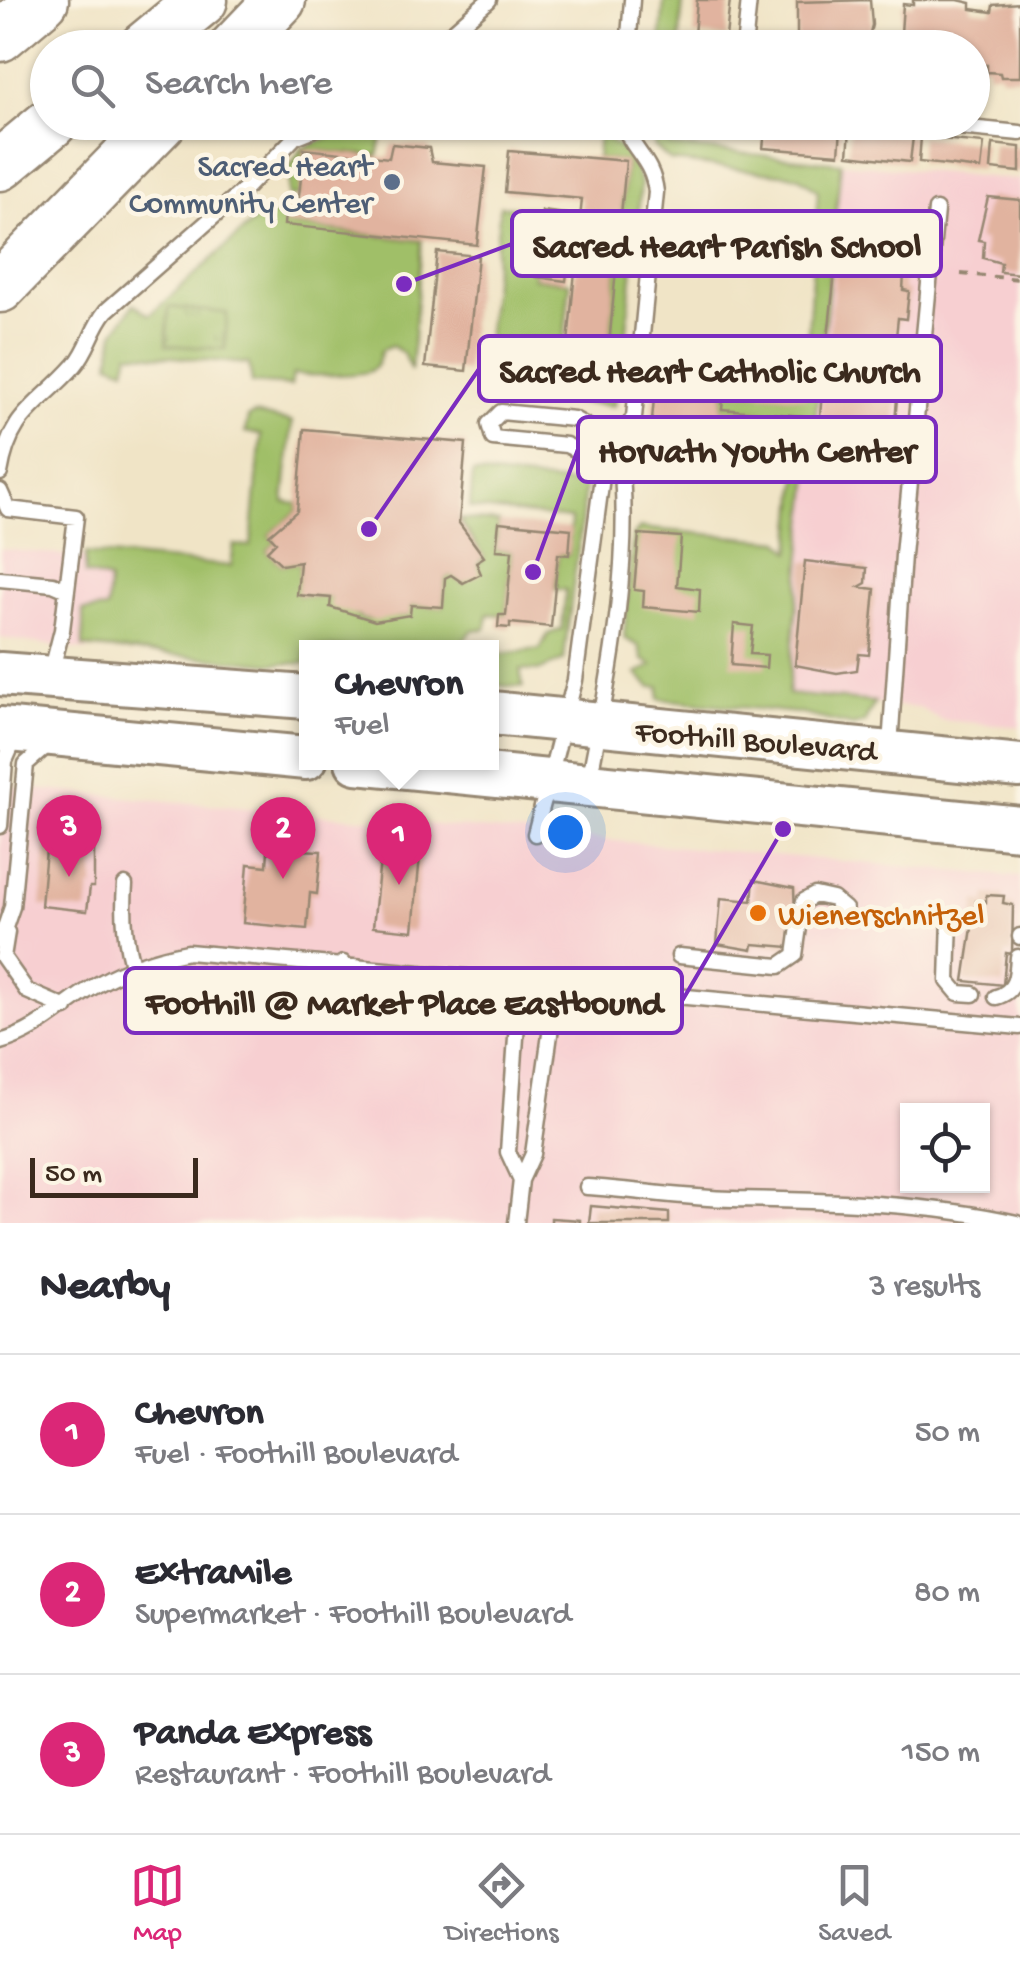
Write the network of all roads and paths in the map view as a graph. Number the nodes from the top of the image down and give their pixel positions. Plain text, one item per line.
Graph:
1 (44, 0) edge
2 (202, 0) edge
3 (280, 0) edge
4 (489, 0) edge
5 (632, 0) edge
6 (748, 0) edge
7 (166, 30) edge
8 (251, 30) edge
9 (455, 30) edge
10 (630, 30) edge
11 (746, 30) edge
12 (0, 36) edge
13 (990, 131) edge
14 (1020, 134) edge
15 (31, 140) edge
16 (143, 140) edge
17 (292, 140) edge
18 (631, 140) edge
19 (0, 166) edge
20 (936, 210) dead end
21 (961, 274) dead end
22 (1020, 279) edge
23 (0, 287) edge
24 (619, 444) junction
25 (604, 462) junction
26 (623, 471) junction
27 (0, 473) edge
28 (0, 491) edge
29 (0, 579) edge
30 (67, 590) junction
31 (0, 674) edge
32 (50, 678) junction
33 (299, 695) edge
34 (299, 696) edge
35 (499, 714) edge
36 (581, 722) junction
37 (26, 732) edge
38 (890, 752) junction
39 (299, 757) edge
40 (1020, 766) edge
41 (441, 770) edge
42 (568, 782) junction
43 (0, 826) edge
44 (1020, 828) edge
45 (535, 834) dead end
46 (125, 885) dead end
47 (845, 908) dead end
48 (950, 918) dead end
49 (4, 935) edge
50 (678, 956) dead end
51 (1018, 957) edge
52 (342, 963) junction
53 (130, 969) junction
54 (520, 980) junction
55 (557, 985) junction
56 (973, 994) dead end
57 (996, 997) dead end
58 (66, 1008) junction
59 (150, 1014) dead end
60 (337, 1017) dead end
61 (1020, 1026) edge
62 (0, 1042) edge
63 (521, 1180) junction
64 (587, 1187) dead end
65 (516, 1223) edge
66 (1016, 1223) edge

1 - 12 highway
2 - 7 highway
3 - 8 highway
4 - 9 lane
5 - 10 lane
6 - 11 lane
13 - 14 lane
15 - 19 highway
16 - 23 highway
17 - 27 lane
18 - 24 lane
20 - 38 lane
21 - 22 path
24 - 25 lane
24 - 25 lane
24 - 26 lane
25 - 26 lane
25 - 36 lane
26 - 36 lane
28 - 30 lane
29 - 30 lane
30 - 32 lane
31 - 32 main road
32 - 33 main road
34 - 37 main road
35 - 36 main road, Foothill Boulevard
36 - 38 main road, Foothill Boulevard
36 - 42 lane
36 - 42 lane
37 - 39 main road
37 - 43 lane
37 - 49 lane
38 - 40 main road, Foothill Boulevard
41 - 42 main road, Foothill Boulevard
42 - 44 main road, Foothill Boulevard
42 - 45 lane
46 - 53 lane
47 - 50 lane
48 - 56 lane
49 - 58 lane
51 - 57 lane
52 - 53 lane
52 - 54 lane
52 - 60 lane
53 - 58 lane
53 - 59 lane
54 - 55 lane
54 - 63 lane
55 - 61 lane
55 - 63 lane
58 - 62 lane
63 - 65 lane
64 - 66 lane

